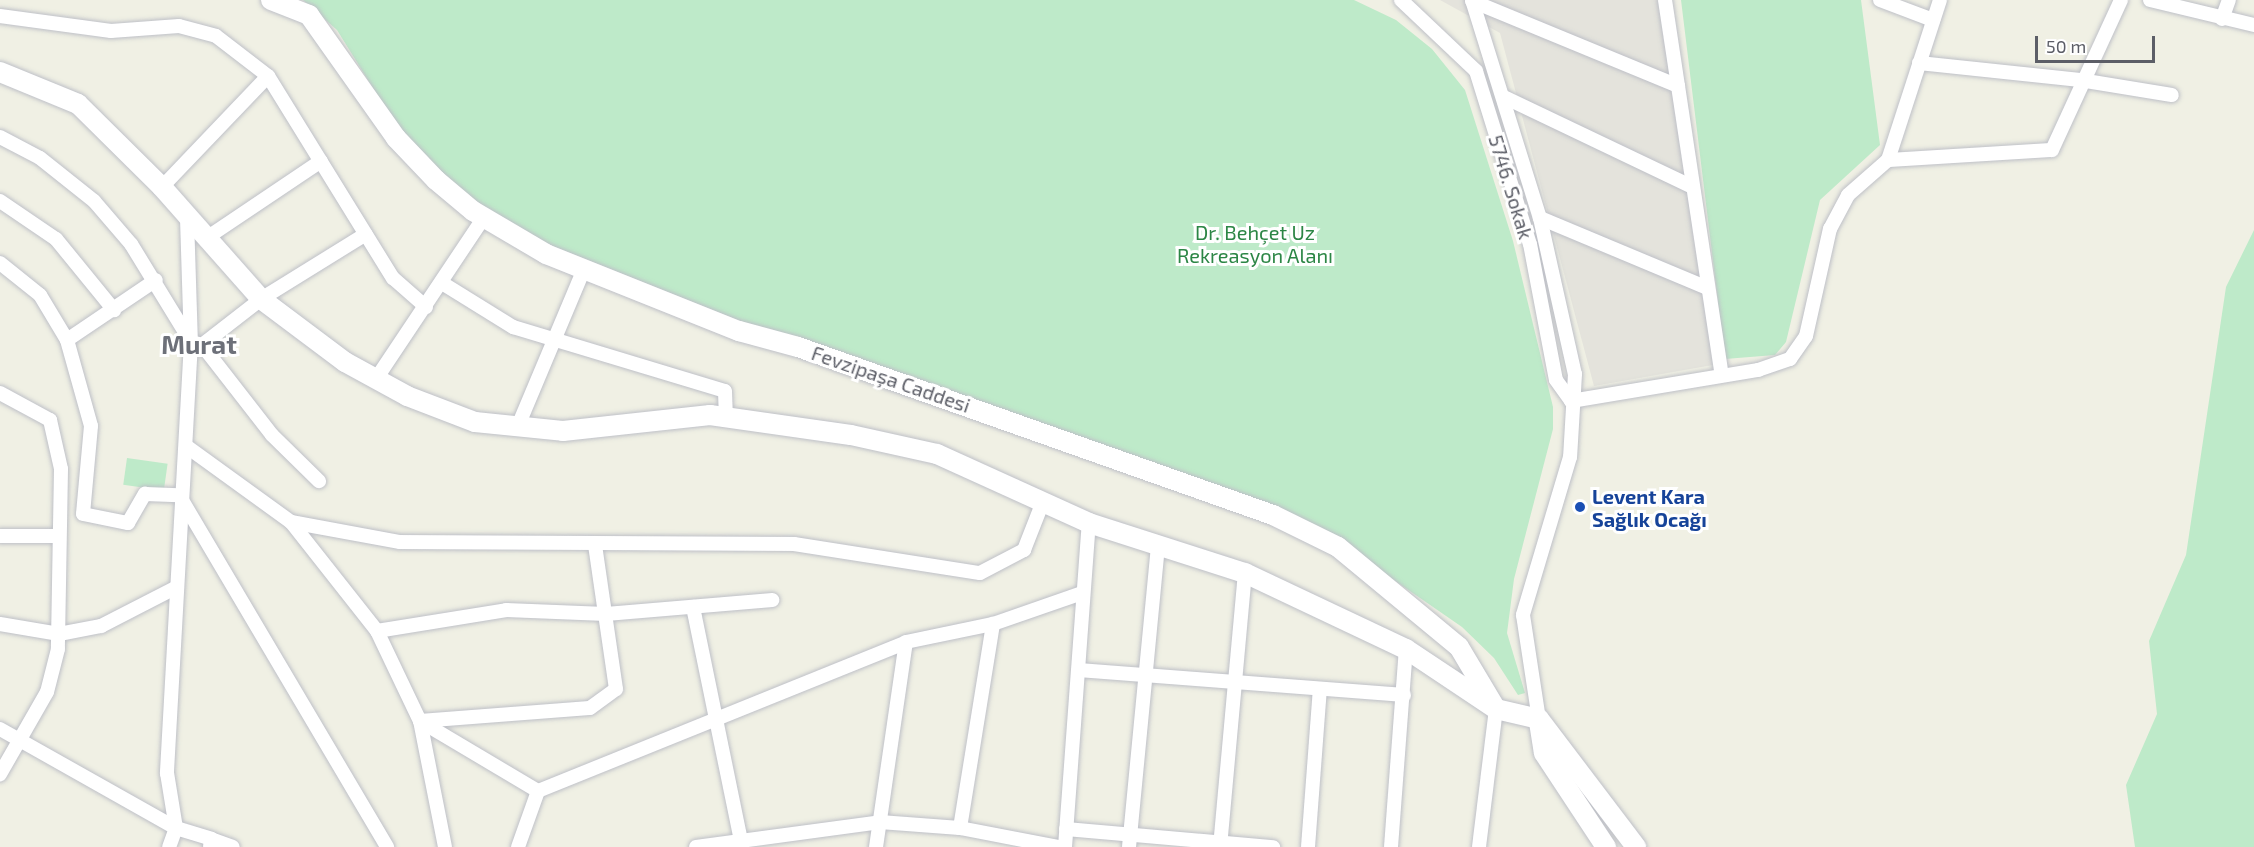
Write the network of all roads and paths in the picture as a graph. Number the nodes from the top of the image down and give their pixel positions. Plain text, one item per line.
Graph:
1 (271, 0) edge
2 (1401, 0) edge
3 (1472, 0) edge
4 (1880, 0) edge
5 (1940, 0) edge
6 (2121, 0) edge
7 (2150, 0) edge
8 (2229, 0) edge
9 (1664, 1) edge
10 (0, 16) edge
11 (2222, 19) junction
12 (1933, 20) junction
13 (2254, 26) edge
14 (1919, 63) junction
15 (0, 72) edge
16 (268, 76) junction
17 (2087, 81) junction
18 (1678, 86) junction
19 (2172, 95) dead end
20 (1504, 97) junction
21 (0, 137) edge
22 (1888, 160) junction
23 (321, 161) junction
24 (1691, 186) junction
25 (162, 187) junction
26 (0, 201) edge
27 (484, 217) junction
28 (187, 218) junction
29 (1540, 218) junction
30 (366, 234) junction
31 (208, 237) junction
32 (0, 263) edge
33 (584, 269) junction
34 (156, 280) junction
35 (442, 283) junction
36 (1707, 288) junction
37 (261, 299) junction
38 (426, 307) junction
39 (114, 310) junction
40 (557, 338) junction
41 (67, 340) junction
42 (196, 344) junction
43 (1722, 375) junction
44 (376, 379) junction
45 (0, 393) edge
46 (1570, 401) junction
47 (726, 417) junction
48 (518, 426) junction
49 (186, 446) junction
50 (319, 481) dead end
51 (179, 495) junction
52 (1042, 504) junction
53 (291, 522) junction
54 (1089, 523) junction
55 (0, 536) edge
56 (59, 537) junction
57 (1158, 544) junction
58 (595, 545) junction
59 (1245, 573) junction
60 (175, 588) junction
61 (1082, 593) junction
62 (772, 600) dead end
63 (693, 607) junction
64 (606, 614) junction
65 (0, 624) edge
66 (993, 624) junction
67 (377, 631) junction
68 (59, 634) junction
69 (906, 642) junction
70 (1406, 649) junction
71 (1079, 670) junction
72 (1143, 677) junction
73 (1236, 684) junction
74 (1320, 689) junction
75 (1404, 696) junction
76 (1496, 709) junction
77 (714, 720) junction
78 (1539, 720) junction
79 (420, 721) junction
80 (0, 729) edge
81 (20, 743) junction
82 (0, 774) edge
83 (538, 791) junction
84 (880, 822) junction
85 (176, 828) junction
86 (960, 828) junction
87 (1066, 829) junction
88 (1130, 840) edge
89 (210, 843) edge
90 (742, 843) edge
91 (1220, 844) edge
92 (169, 847) edge
93 (233, 847) edge
94 (387, 847) edge
95 (445, 847) edge
96 (518, 847) edge
97 (696, 847) edge
98 (876, 847) edge
99 (1059, 847) edge
100 (1065, 847) edge
101 (1273, 847) edge
102 (1308, 847) edge
103 (1391, 847) edge
104 (1479, 847) edge
105 (1606, 847) edge
106 (1636, 847) edge

1 - 27 street, Fevzipaşa Caddesi
2 - 46 street, 5746. Sokak
3 - 18 street
3 - 20 street, 5746. Sokak
4 - 12 street
5 - 12 street
6 - 17 street
7 - 11 street
8 - 11 street
9 - 18 street
10 - 16 street
11 - 13 street
12 - 14 street
14 - 17 street
14 - 22 street
15 - 25 street
16 - 23 street
16 - 25 street
17 - 19 street
17 - 22 street
18 - 24 street
20 - 24 street
20 - 29 street, 5746. Sokak
21 - 34 street
22 - 43 street
23 - 30 street
23 - 31 street
24 - 36 street
25 - 28 street
26 - 39 street
27 - 33 street, Fevzipaşa Caddesi
27 - 35 street
28 - 31 street
28 - 42 street
29 - 36 street
29 - 46 street, 5746. Sokak
30 - 37 street
30 - 38 street
31 - 37 street
32 - 41 street
33 - 40 street
33 - 76 street, Fevzipaşa Caddesi
34 - 39 street
34 - 42 street
35 - 38 street
35 - 40 street
36 - 43 street
37 - 42 street
37 - 44 street
38 - 44 street
39 - 41 street
40 - 47 street
40 - 48 street
41 - 51 street
42 - 49 street
42 - 50 street
43 - 46 street
44 - 48 street
45 - 56 street
46 - 78 street, 5746. Sokak
47 - 48 street
47 - 52 street
49 - 51 street
49 - 53 street
51 - 60 street
51 - 94 street
52 - 54 street
52 - 58 street
53 - 58 street
53 - 67 street
54 - 57 street
54 - 61 street
55 - 56 street
56 - 68 street
57 - 59 street
57 - 72 street
58 - 64 street
59 - 70 street
59 - 73 street
60 - 68 street
60 - 85 street
61 - 66 street
61 - 71 street
62 - 63 street
63 - 64 street
63 - 77 street
64 - 67 street
64 - 79 street
65 - 68 street
66 - 69 street
66 - 86 street
67 - 79 street
68 - 81 street
69 - 77 street
69 - 84 street
70 - 75 street
70 - 76 street
71 - 72 street
71 - 87 street
72 - 73 street
72 - 88 street
73 - 74 street
73 - 91 street
74 - 75 street
74 - 102 street
75 - 103 street
76 - 78 street
76 - 104 street
77 - 83 street
77 - 90 street
78 - 105 street
78 - 106 street
79 - 83 street
79 - 95 street
80 - 81 street
81 - 82 street
81 - 85 street
83 - 96 street
84 - 86 street
84 - 90 street
84 - 98 street
85 - 89 street
85 - 92 street
86 - 99 street
87 - 88 street
87 - 100 street
88 - 91 street
89 - 93 street
90 - 97 street
91 - 101 street

